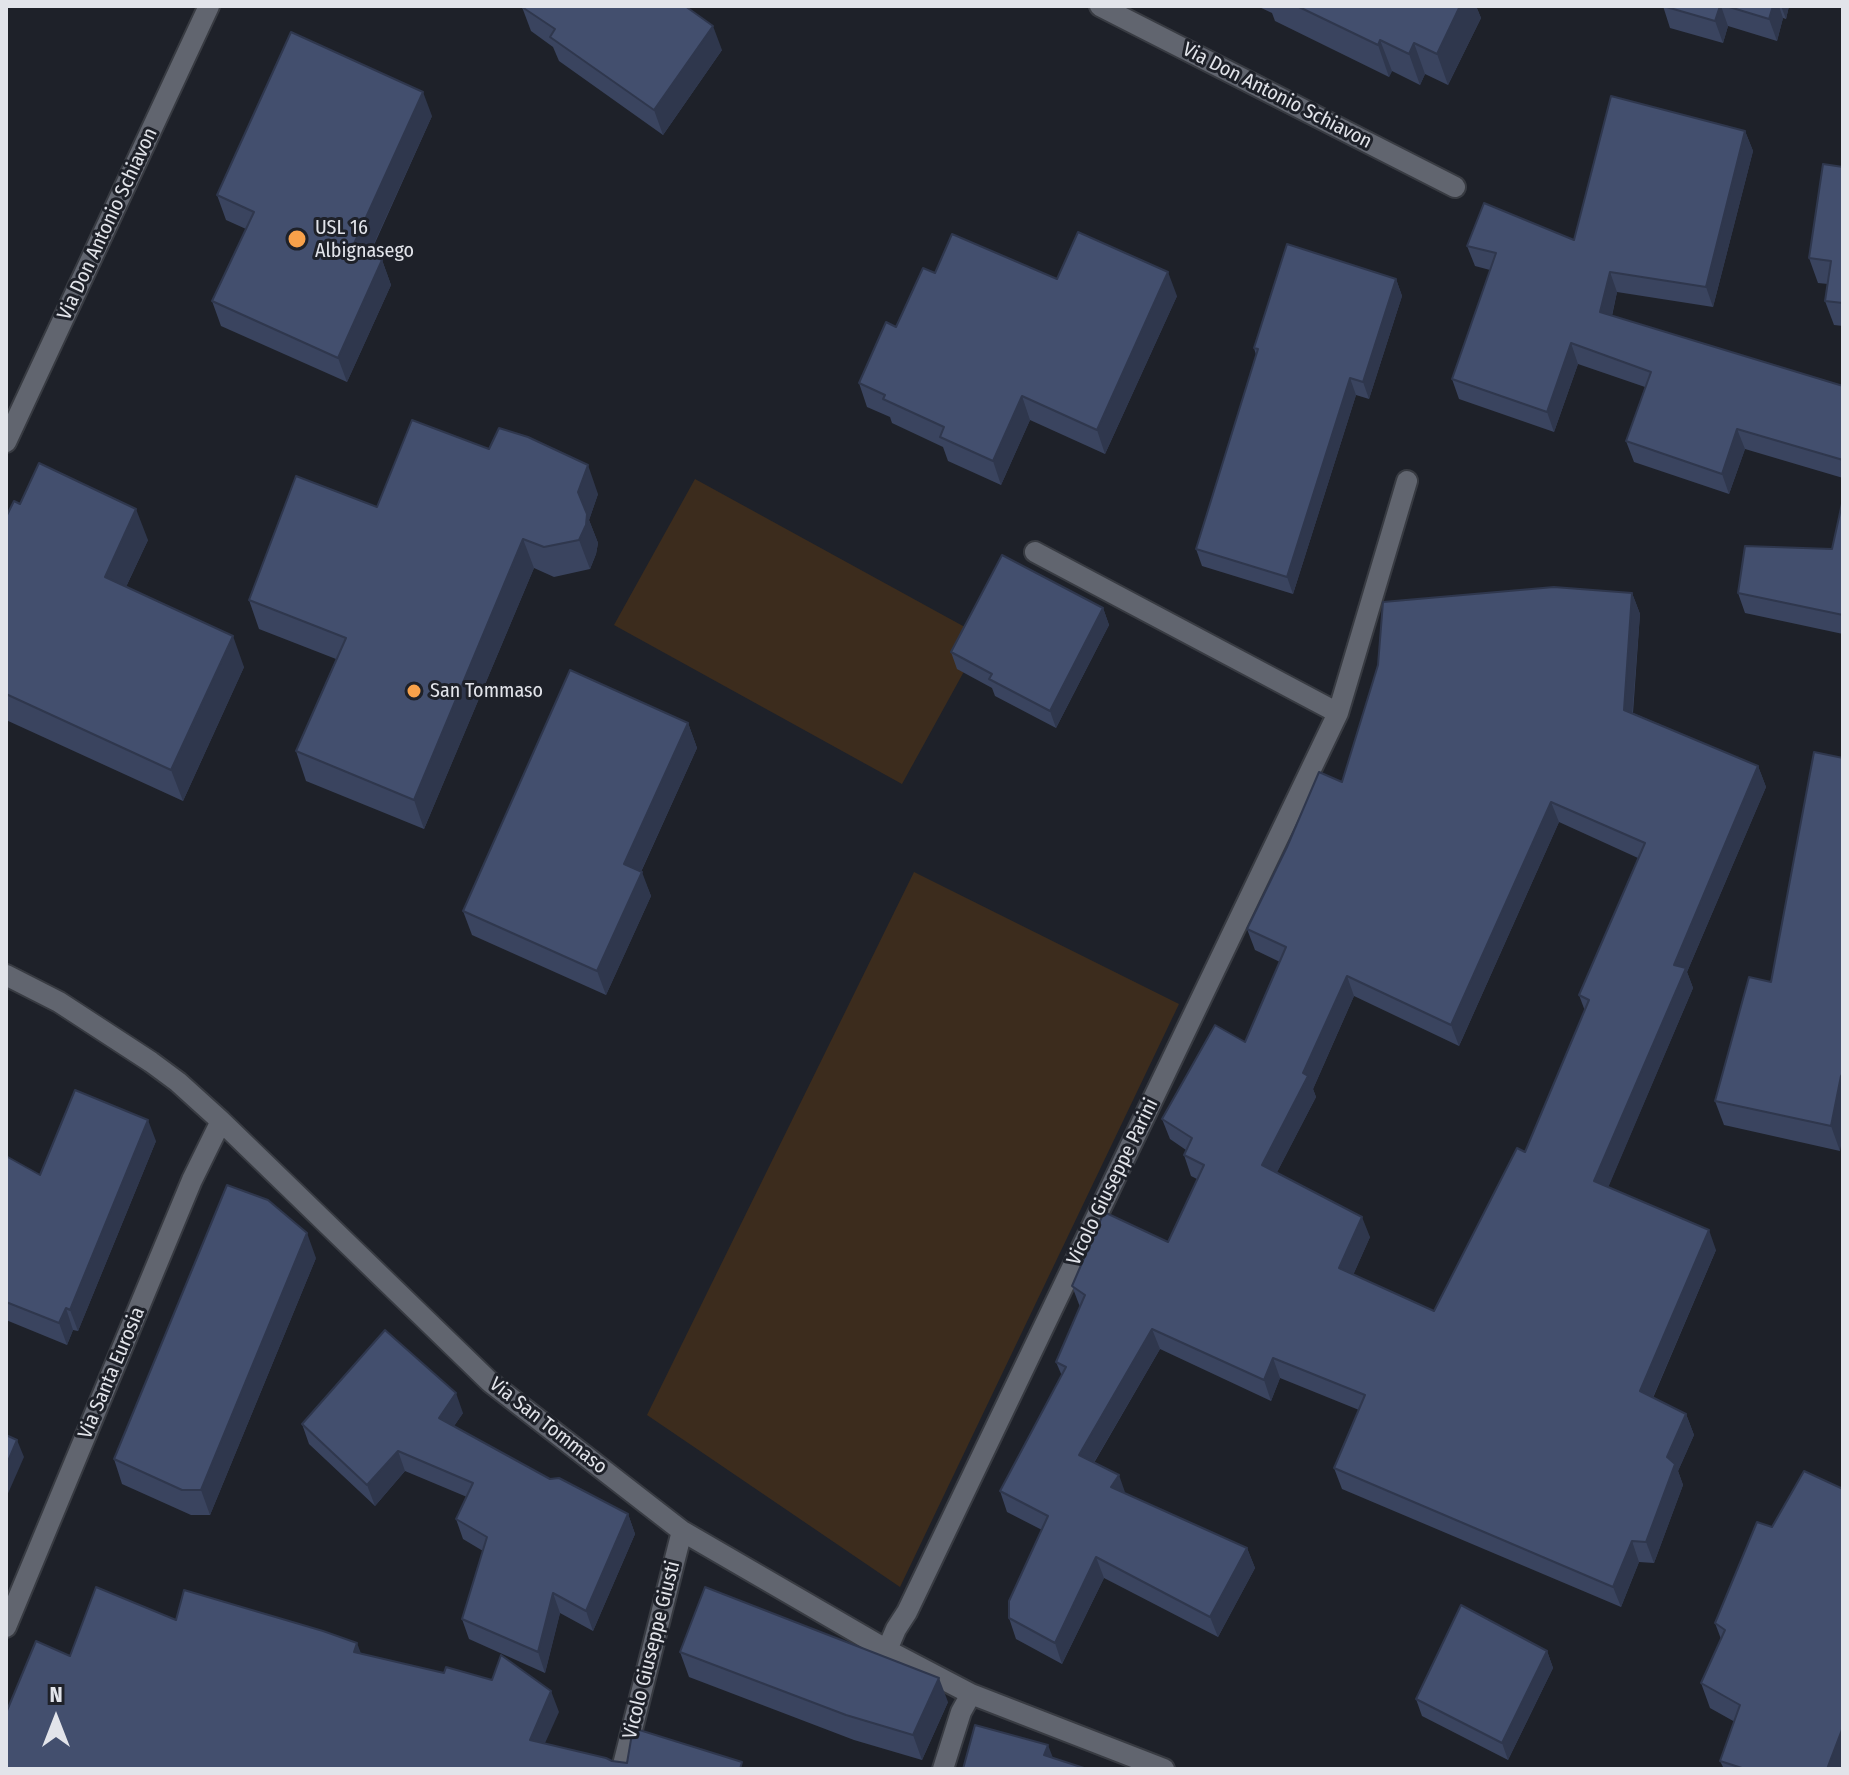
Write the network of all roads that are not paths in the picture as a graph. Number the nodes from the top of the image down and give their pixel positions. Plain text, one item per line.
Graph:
1 (209, 6) edge
2 (1100, 6) edge
3 (1455, 187) dead end
4 (6, 442) edge
5 (1407, 481) dead end
6 (1035, 552) dead end
7 (1338, 713) junction
8 (6, 975) edge
9 (221, 1121) junction
10 (682, 1531) junction
11 (6, 1627) edge
12 (887, 1650) junction
13 (971, 1694) junction
14 (622, 1769) edge
15 (943, 1769) edge
16 (1164, 1769) edge

1 - 4 street, Via Don Antonio Schiavon
2 - 3 street, Via Don Antonio Schiavon
5 - 7 street, Vicolo Giuseppe Parini
6 - 7 street
7 - 12 street, Vicolo Giuseppe Parini
8 - 9 street, Via San Tommaso
9 - 10 street, Via San Tommaso
9 - 11 street, Via Santa Eurosia
10 - 12 street, Via San Tommaso
10 - 14 street, Vicolo Giuseppe Giusti
12 - 13 street, Via San Tommaso
13 - 15 street
13 - 16 street, Via San Tommaso

